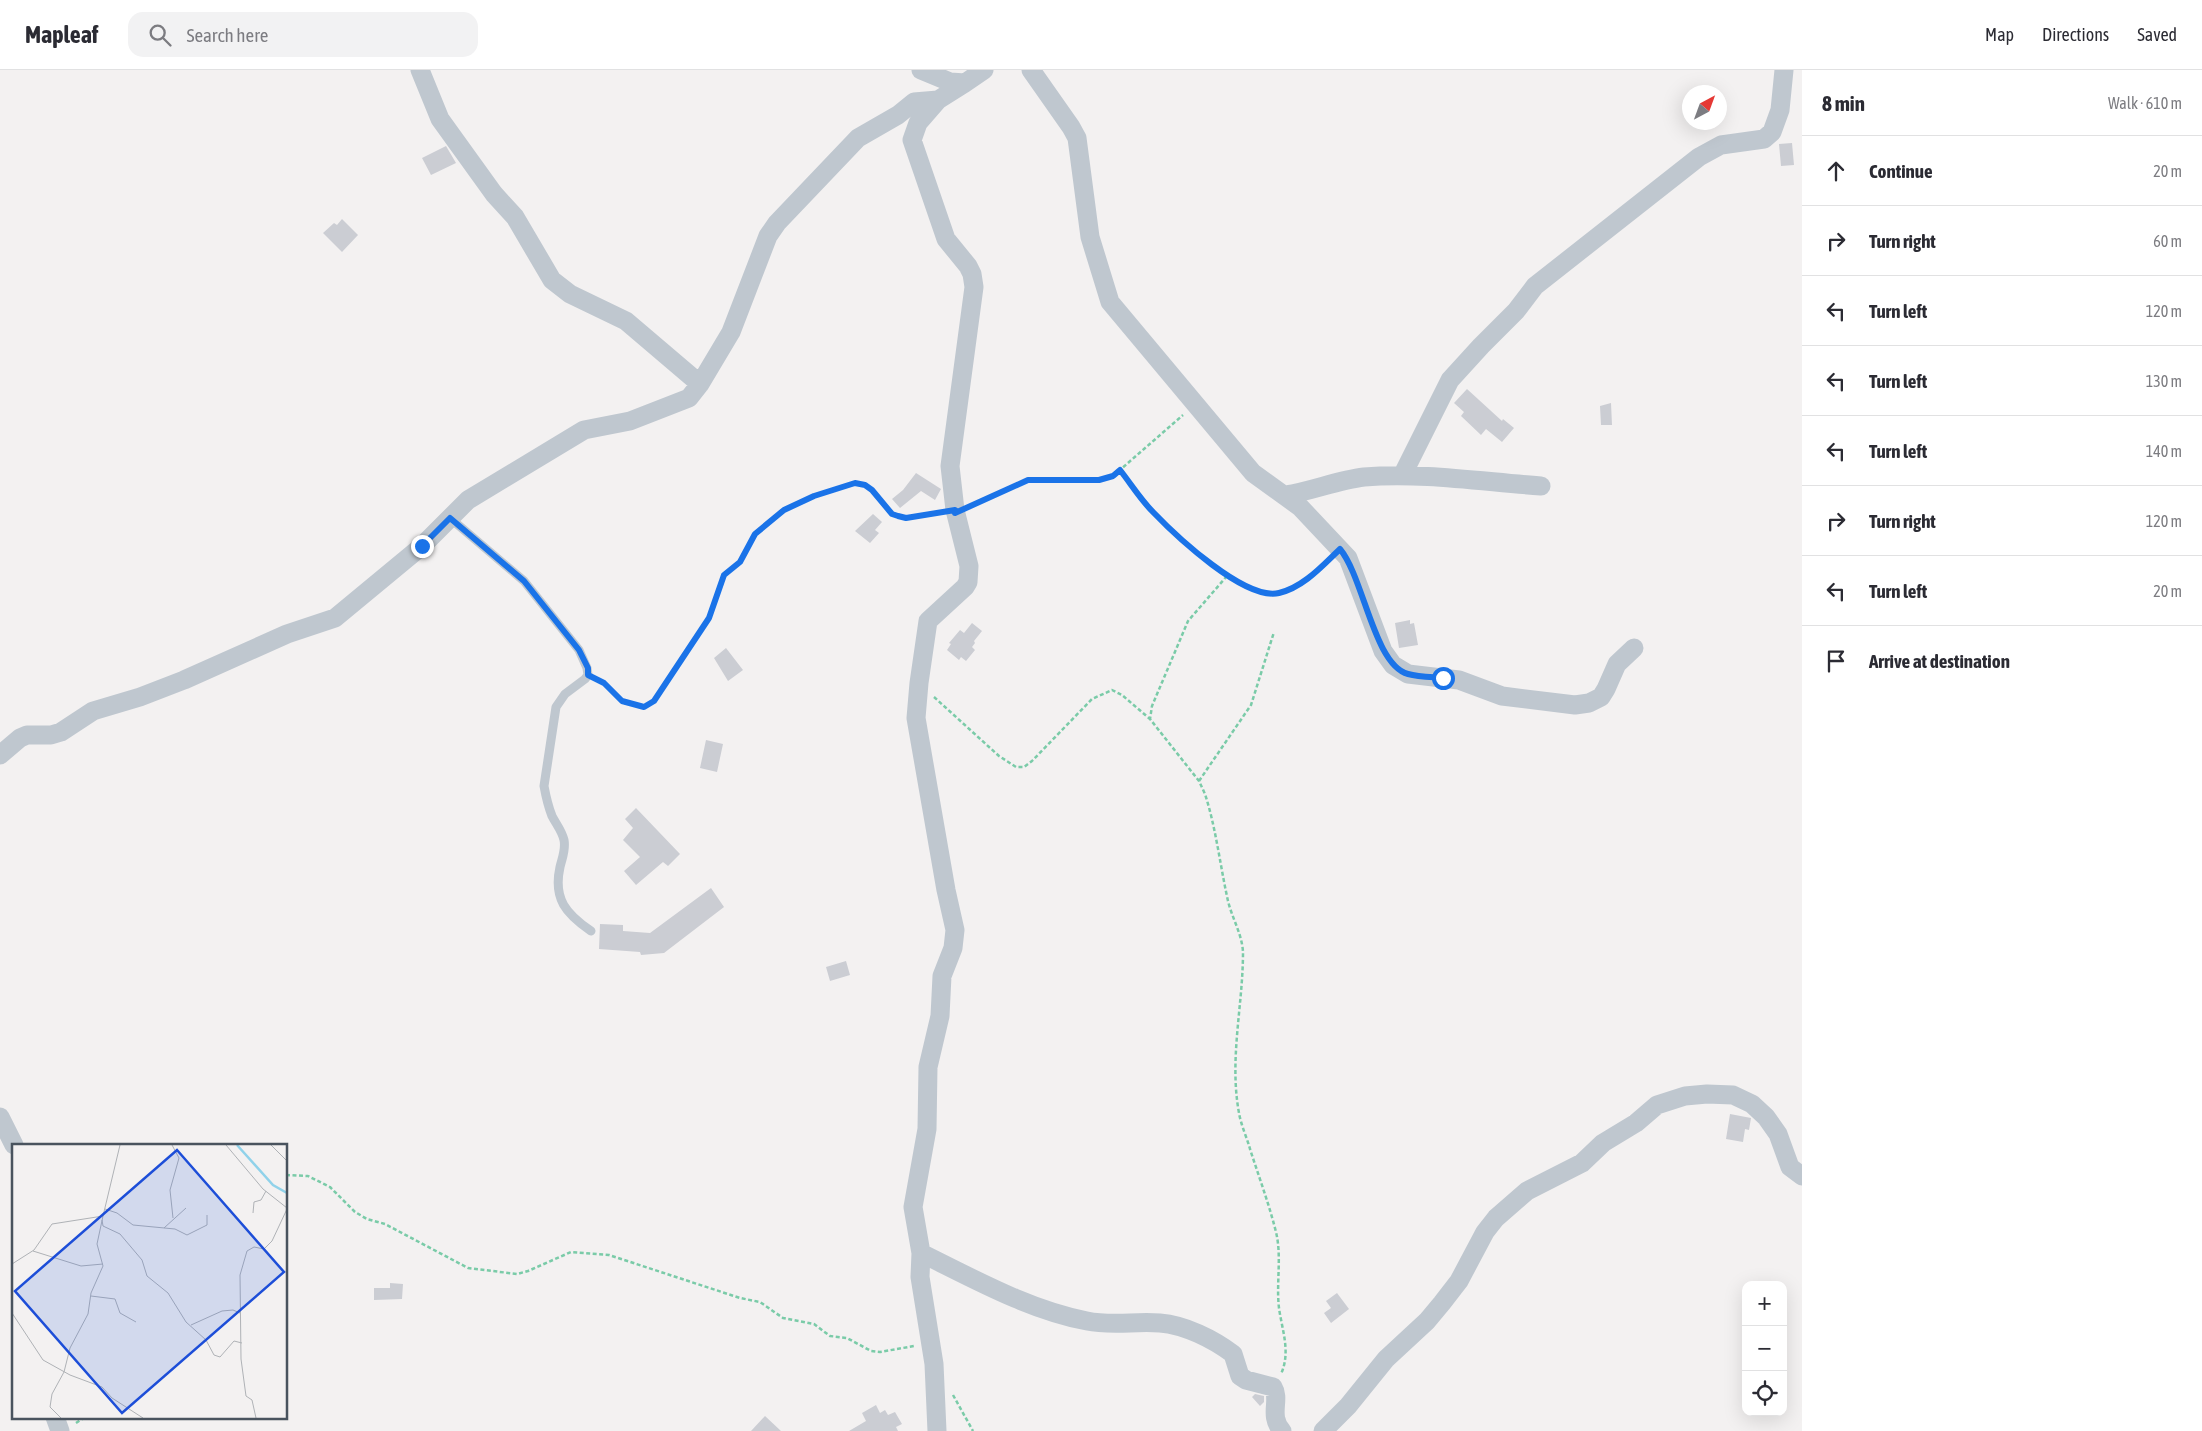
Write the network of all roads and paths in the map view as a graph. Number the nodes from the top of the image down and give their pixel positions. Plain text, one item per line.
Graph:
1 (420, 70) edge
2 (921, 70) edge
3 (984, 70) edge
4 (1032, 70) edge
5 (1784, 70) edge
6 (965, 83) junction
7 (938, 100) junction
8 (898, 115) junction
9 (912, 140) junction
10 (700, 384) junction
11 (1200, 408) junction
12 (1120, 470) junction
13 (1402, 476) junction
14 (1541, 486) dead end
15 (1286, 495) junction
16 (955, 512) junction
17 (450, 518) junction
18 (1340, 549) junction
19 (1227, 576) junction
20 (1274, 632) dead end
21 (1634, 648) dead end
22 (588, 675) junction
23 (919, 683) junction
24 (1150, 719) junction
25 (0, 755) edge
26 (1199, 782) junction
27 (591, 930) dead end
28 (0, 1117) edge
29 (14, 1144) edge
30 (288, 1175) edge
31 (1802, 1176) edge
32 (921, 1253) junction
33 (930, 1343) junction
34 (1273, 1387) junction
35 (952, 1392) dead end
36 (55, 1418) edge
37 (60, 1431) edge
38 (937, 1431) edge
39 (973, 1431) edge
40 (1282, 1431) edge
41 (1323, 1431) edge

1 - 10 street
2 - 6 street
3 - 6 street
4 - 11 street
5 - 13 street
6 - 7 street
7 - 8 street
7 - 9 street
8 - 9 street
8 - 10 street
9 - 16 street
10 - 17 street
11 - 12 path
11 - 15 street
12 - 16 path
12 - 19 path
13 - 14 street
13 - 15 street
15 - 18 street
16 - 22 path
16 - 23 street
17 - 22 lane
17 - 25 street
18 - 19 path
18 - 21 street
19 - 24 path
20 - 26 path
22 - 27 lane
23 - 24 path
23 - 32 street
24 - 26 path
26 - 34 path
28 - 29 street
30 - 33 path
31 - 41 street
32 - 33 street
32 - 34 street
33 - 38 street
34 - 40 street
35 - 39 path
36 - 37 street

